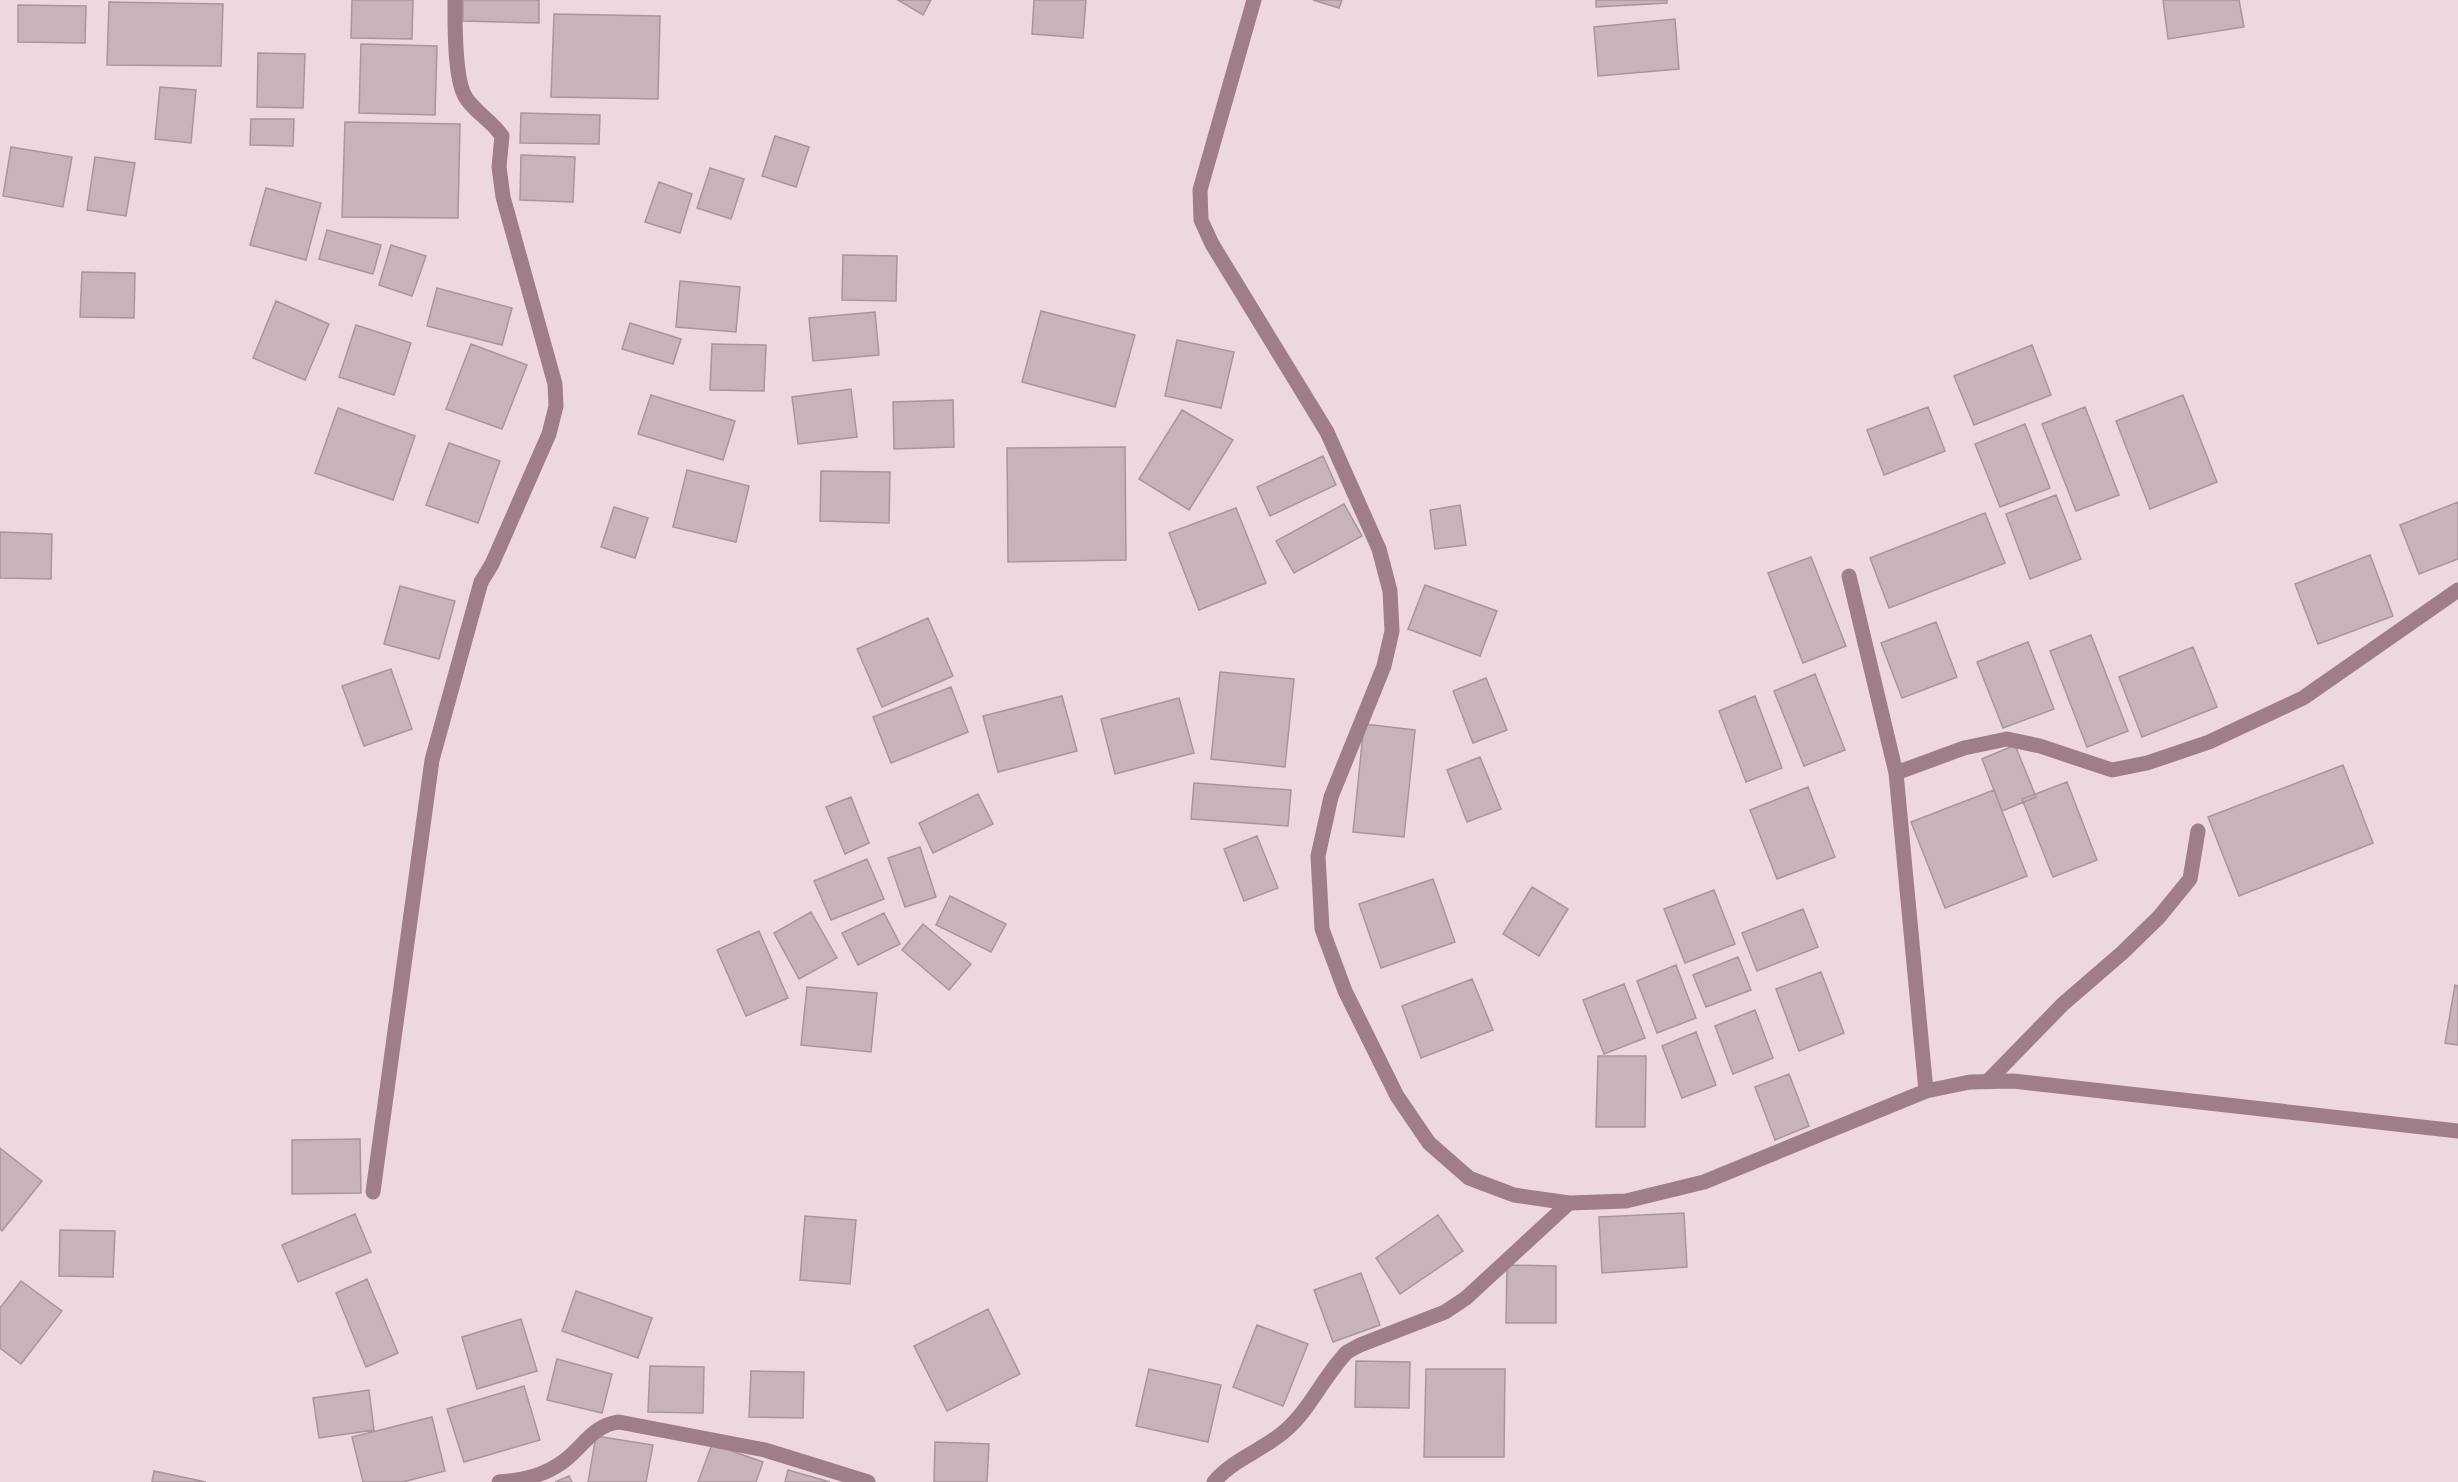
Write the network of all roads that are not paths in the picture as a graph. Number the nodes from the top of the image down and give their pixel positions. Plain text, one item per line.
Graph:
1 (455, 0) edge
2 (1254, 0) edge
3 (1849, 576) dead end
4 (2458, 590) edge
5 (1896, 773) junction
6 (2198, 831) dead end
7 (1988, 1081) junction
8 (1926, 1091) junction
9 (2458, 1131) edge
10 (374, 1192) dead end
11 (1569, 1203) junction
12 (499, 1482) edge
13 (868, 1482) edge
14 (1214, 1482) edge

1 - 10 street
2 - 11 street
3 - 5 street
4 - 5 street
5 - 8 street
6 - 7 street
7 - 8 street
7 - 9 street
8 - 11 street
11 - 14 street
12 - 13 street

